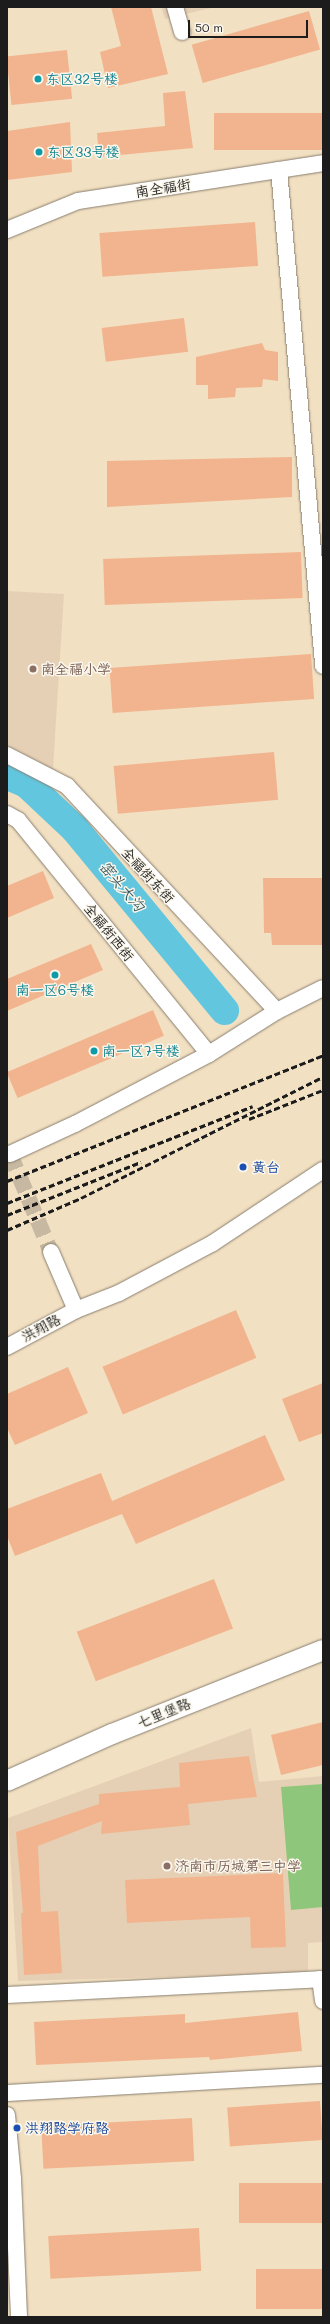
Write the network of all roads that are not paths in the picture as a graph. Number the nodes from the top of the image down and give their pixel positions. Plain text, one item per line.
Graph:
1 (175, 7) edge
2 (182, 32) dead end
3 (323, 163) edge
4 (278, 170) junction
5 (7, 230) edge
6 (323, 666) edge
7 (7, 755) edge
8 (7, 814) edge
9 (323, 988) edge
10 (277, 1011) junction
11 (208, 1054) junction
12 (10, 1154) dead end
13 (321, 1174) edge
14 (50, 1252) tunnel mouth
15 (76, 1310) junction
16 (7, 1347) edge
17 (323, 1650) edge
18 (7, 1781) edge
19 (7, 1995) edge
20 (323, 2001) edge
21 (323, 2075) edge
22 (7, 2093) edge
23 (7, 2115) edge
24 (19, 2317) edge

1 - 2 street
3 - 4 street, 南全福街
4 - 5 street, 南全福街
4 - 6 street
7 - 10 street, 全福街东街
8 - 11 street, 全福街西街
9 - 10 street
10 - 11 street
11 - 12 street
13 - 15 street, 洪翔路
14 - 15 street
15 - 16 street, 洪翔路
17 - 18 main road, 七里堡路
19 - 20 street
21 - 22 street
23 - 24 street

